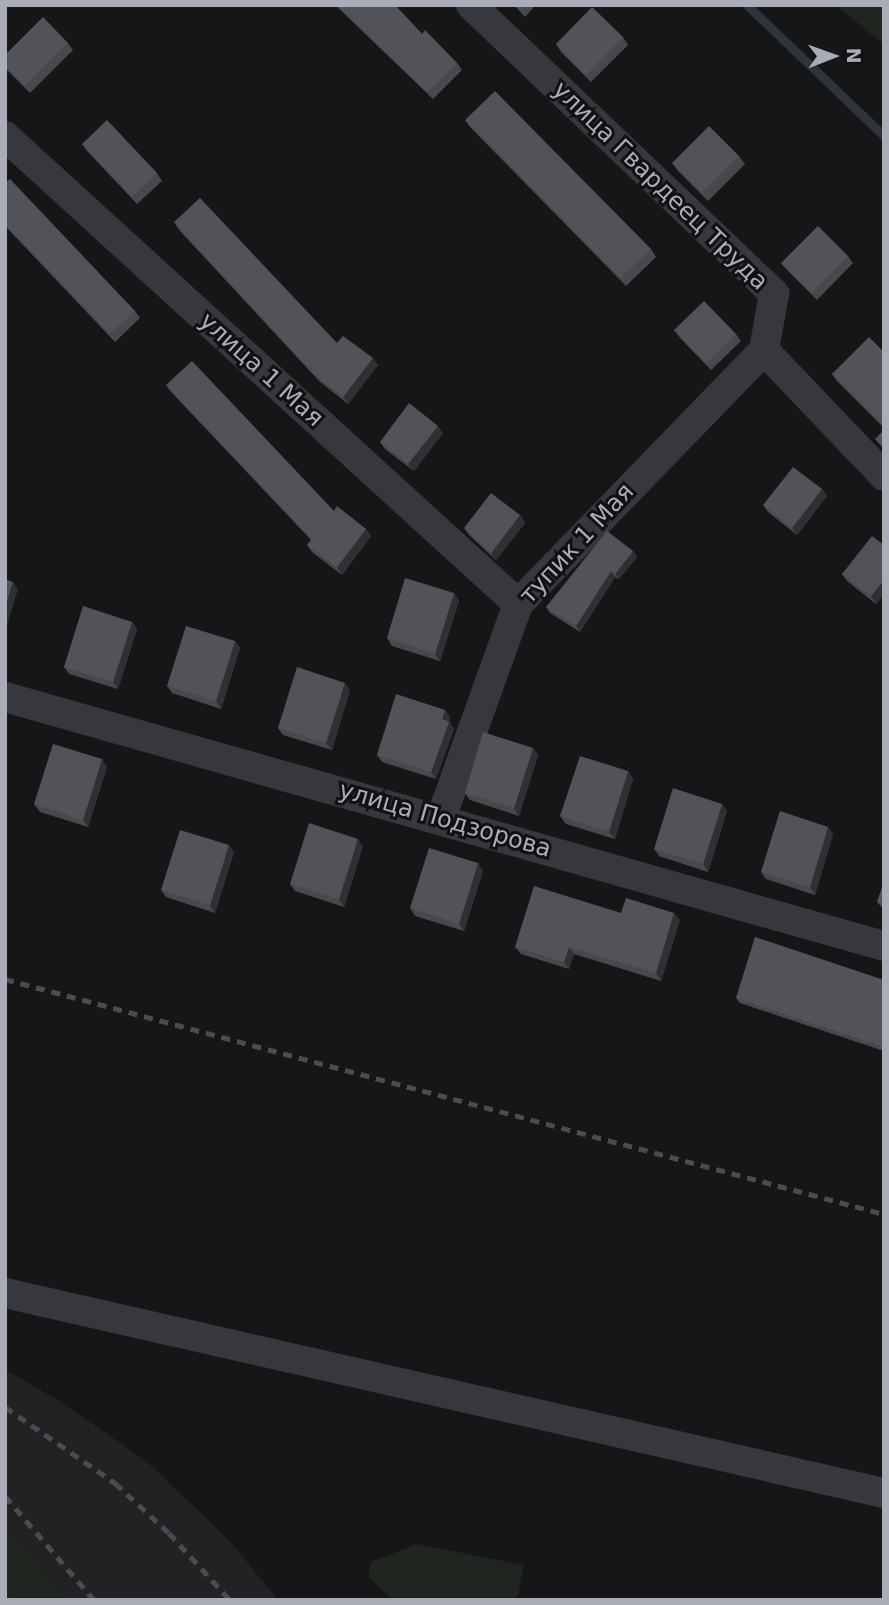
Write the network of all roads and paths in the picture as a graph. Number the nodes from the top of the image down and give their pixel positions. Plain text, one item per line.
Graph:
1 (471, 5) edge
2 (5, 136) edge
3 (764, 350) junction
4 (884, 476) edge
5 (517, 604) junction
6 (5, 697) edge
7 (441, 818) junction
8 (884, 946) edge
9 (5, 1293) edge
10 (884, 1493) edge

1 - 3 street, улица Гвардеец Труда
2 - 5 street, улица 1 Мая
3 - 4 street
3 - 5 street, тупик 1 Мая
5 - 7 street, тупик 1 Мая
6 - 7 street, улица Подзорова
7 - 8 street, улица Подзорова
9 - 10 street

